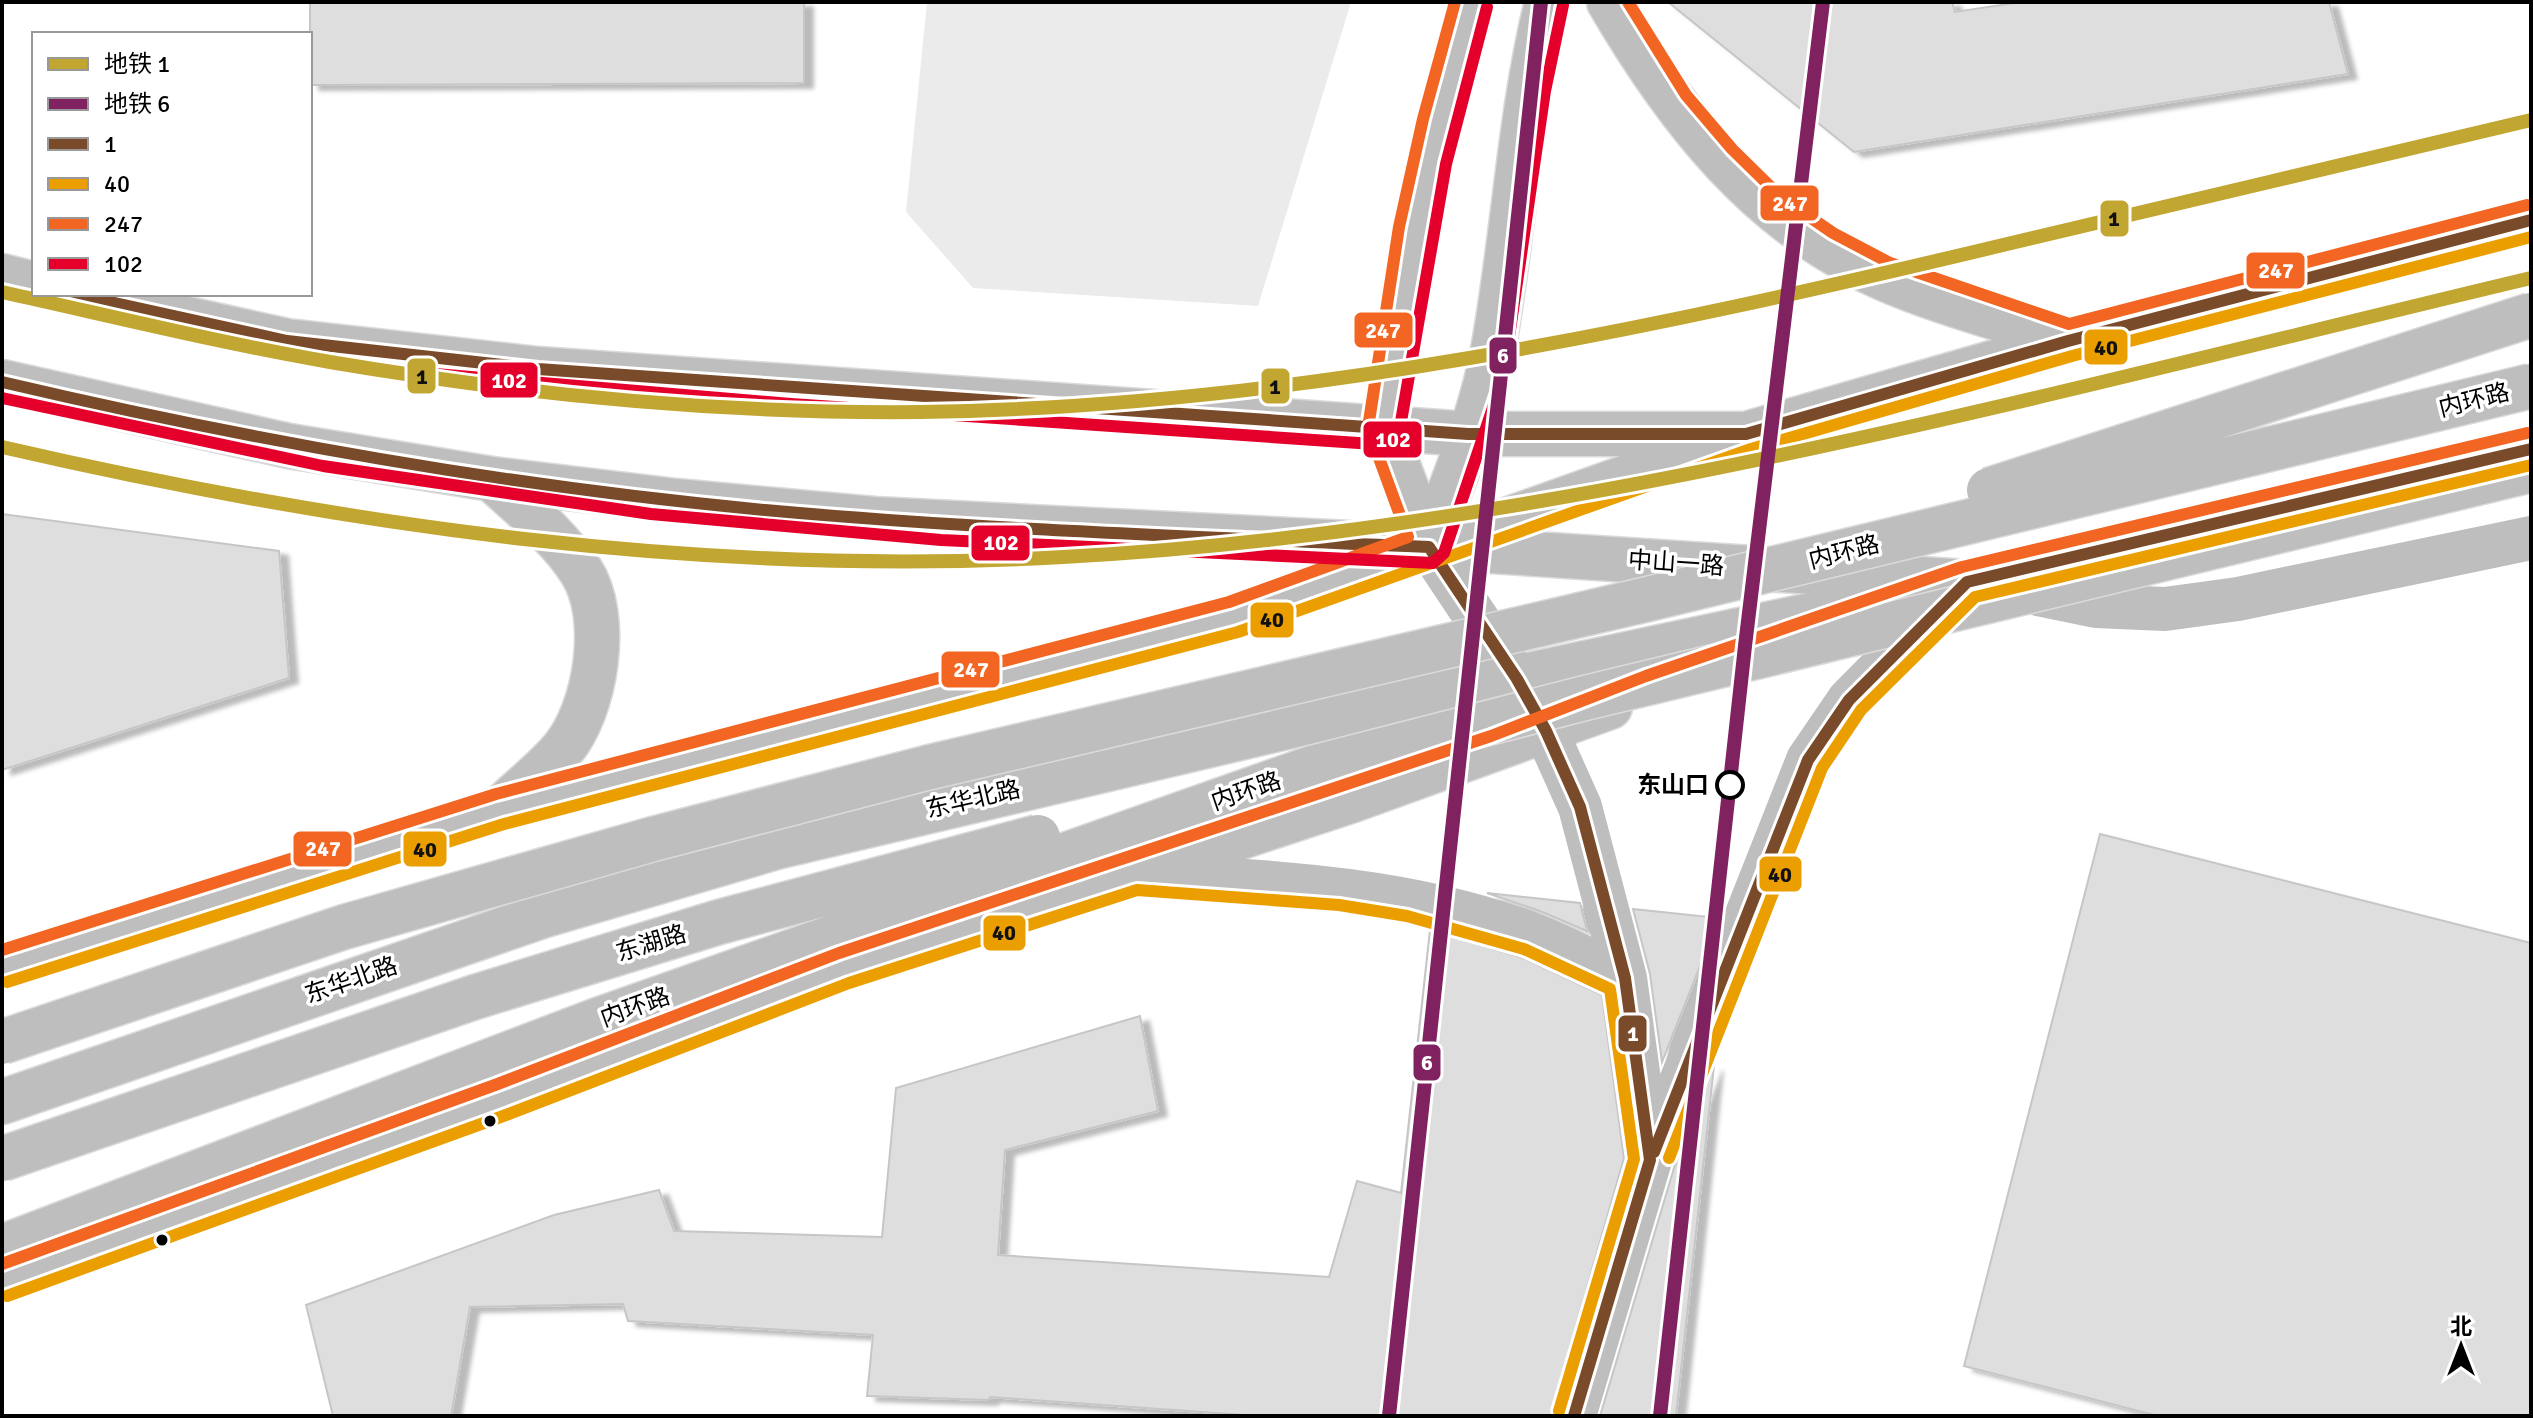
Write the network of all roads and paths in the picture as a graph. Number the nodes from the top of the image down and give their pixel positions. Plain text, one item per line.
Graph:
1 (1472, 2) edge
2 (1547, 2) edge
3 (1609, 2) edge
4 (2531, 220) edge
5 (2, 276) edge
6 (32, 284) edge
7 (83, 296) edge
8 (2531, 315) edge
9 (2068, 341) junction
10 (2, 382) edge
11 (2531, 386) edge
12 (1384, 429) junction
13 (1468, 434) junction
14 (1746, 434) junction
15 (2531, 449) edge
16 (2531, 470) edge
17 (492, 479) junction
18 (2531, 538) edge
19 (1429, 547) junction
20 (1967, 582) junction
21 (1648, 599) junction
22 (1517, 679) junction
23 (1546, 731) junction
24 (1312, 768) junction
25 (500, 809) junction
26 (698, 869) junction
27 (1135, 874) junction
28 (964, 927) junction
29 (2, 967) edge
30 (1625, 978) junction
31 (2, 1042) edge
32 (2, 1102) edge
33 (2, 1159) edge
34 (1650, 1160) junction
35 (2, 1247) edge
36 (2, 1281) edge
37 (1574, 1416) edge

1 - 12 main road
2 - 13 main road
3 - 9 main road
4 - 9 main road
5 - 6 main road
7 - 12 main road
8 - 21 main road, bridge
9 - 14 main road
10 - 17 main road, 中山一路
11 - 21 main road, 内环路, bridge
12 - 13 main road
12 - 19 main road
13 - 14 main road
13 - 19 main road
14 - 19 main road
15 - 20 main road, 中山一路
16 - 24 main road, 内环路, bridge
17 - 19 main road, 中山一路
17 - 25 main road
18 - 20 main road
19 - 20 main road, 中山一路
19 - 22 main road
19 - 25 main road
20 - 22 main road, 东华北路
20 - 23 main road
20 - 34 main road
21 - 31 main road, 内环路, bridge
22 - 23 main road
22 - 26 main road, 东华北路
23 - 27 main road
23 - 30 main road
24 - 33 main road, 东湖路, bridge
24 - 35 main road, 内环路, bridge
25 - 29 main road
26 - 28 main road
26 - 32 main road, 东华北路
27 - 28 main road
27 - 30 main road
28 - 36 main road
30 - 34 main road
34 - 37 main road

